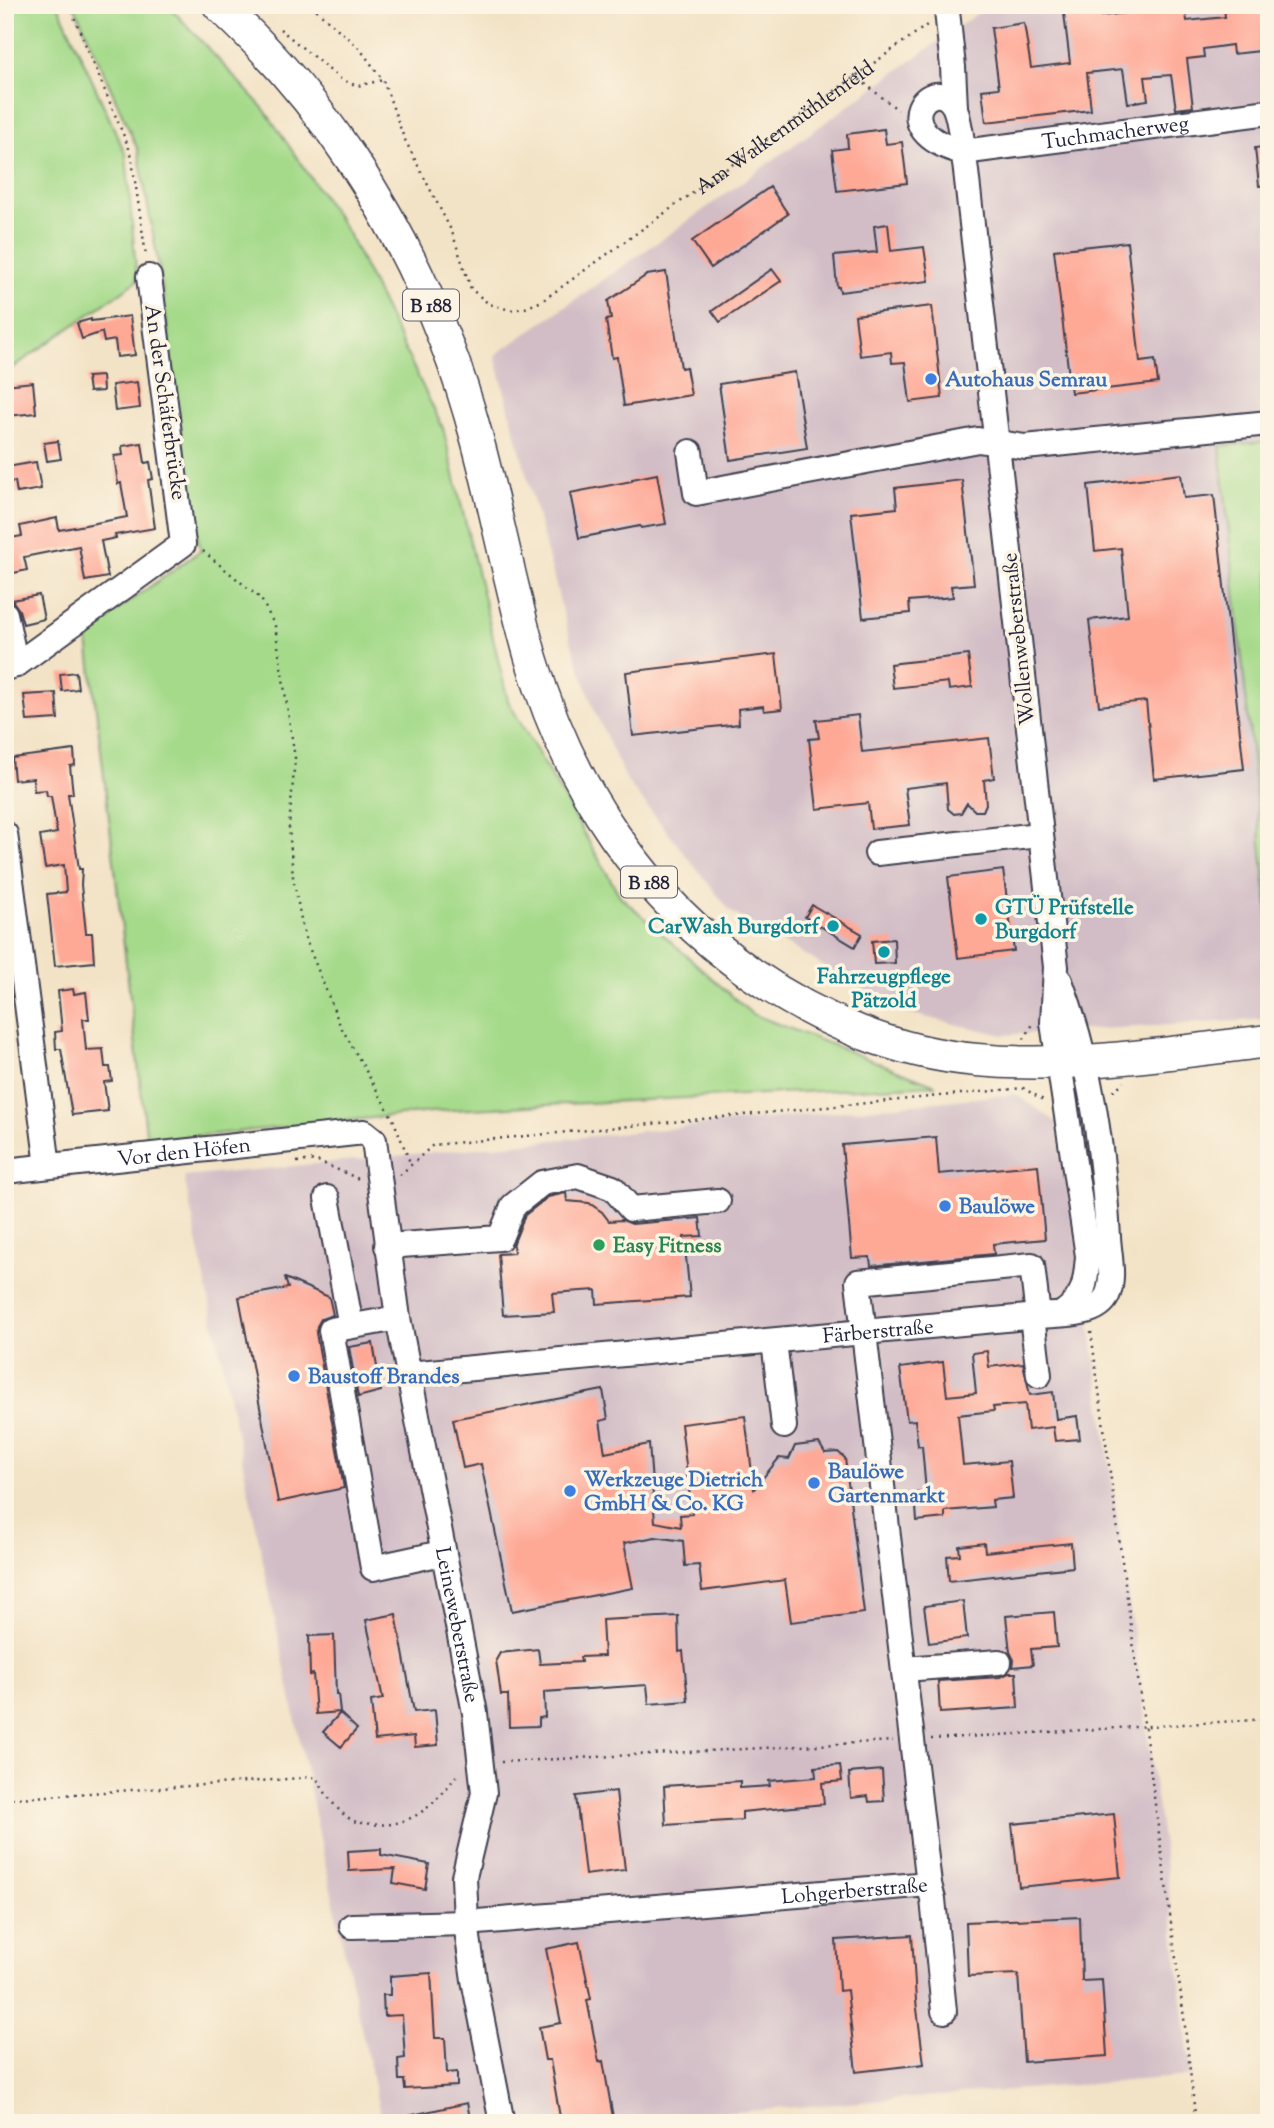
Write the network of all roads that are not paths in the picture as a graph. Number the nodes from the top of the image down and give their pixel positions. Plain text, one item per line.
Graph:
1 (219, 5) edge
2 (947, 11) road end
3 (955, 107) junction
4 (1269, 112) edge
5 (963, 152) junction
6 (149, 277) road end
7 (1269, 423) edge
8 (997, 443) junction
9 (690, 452) dead end
10 (5, 614) edge
11 (10, 667) edge
12 (5, 834) edge
13 (1040, 835) junction
14 (877, 853) dead end
15 (1269, 1041) edge
16 (1072, 1061) junction
17 (365, 1132) joint
18 (48, 1166) junction
19 (5, 1171) edge
20 (327, 1198) dead end
21 (718, 1201) dead end
22 (387, 1246) junction
23 (1075, 1312) joint
24 (1035, 1316) junction
25 (398, 1318) junction
26 (351, 1326) junction
27 (862, 1333) junction
28 (774, 1341) junction
29 (408, 1374) junction
30 (1040, 1375) dead end
31 (784, 1426) dead end
32 (442, 1553) junction
33 (999, 1662) dead end
34 (904, 1670) junction
35 (929, 1884) junction
36 (466, 1923) junction
37 (352, 1926) dead end
38 (944, 2011) dead end
39 (502, 2123) edge

1 - 16 main road, B 188
2 - 3 street
3 - 5 street, Wollenweberstraße
3 - 5 street
4 - 5 street, Tuchmacherweg
5 - 8 street, Wollenweberstraße
6 - 11 street, An der Schäferbrücke
7 - 8 street
8 - 9 street
8 - 13 street, Wollenweberstraße
10 - 11 street
12 - 18 street
13 - 14 street
13 - 16 street, Wollenweberstraße
15 - 16 main road, B 188
16 - 23 street, Wollenweberstraße
17 - 18 street, Vor den Höfen
17 - 22 street, Leineweberstraße
18 - 19 street, Vor den Höfen
20 - 26 street
21 - 22 street
22 - 25 street, Leineweberstraße
23 - 24 street, Färberstraße
24 - 27 street, Färberstraße
24 - 27 street, Lohgerberstraße
24 - 30 street
25 - 26 street
25 - 29 street, Leineweberstraße
26 - 32 street
27 - 28 street, Färberstraße
27 - 34 street, Lohgerberstraße
28 - 29 street, Färberstraße
28 - 31 street
29 - 32 street, Leineweberstraße
32 - 36 street, Leineweberstraße
33 - 34 street
34 - 35 street, Lohgerberstraße
35 - 36 street, Lohgerberstraße
35 - 38 street
36 - 37 street, Lohgerberstraße
36 - 39 street, Leineweberstraße

